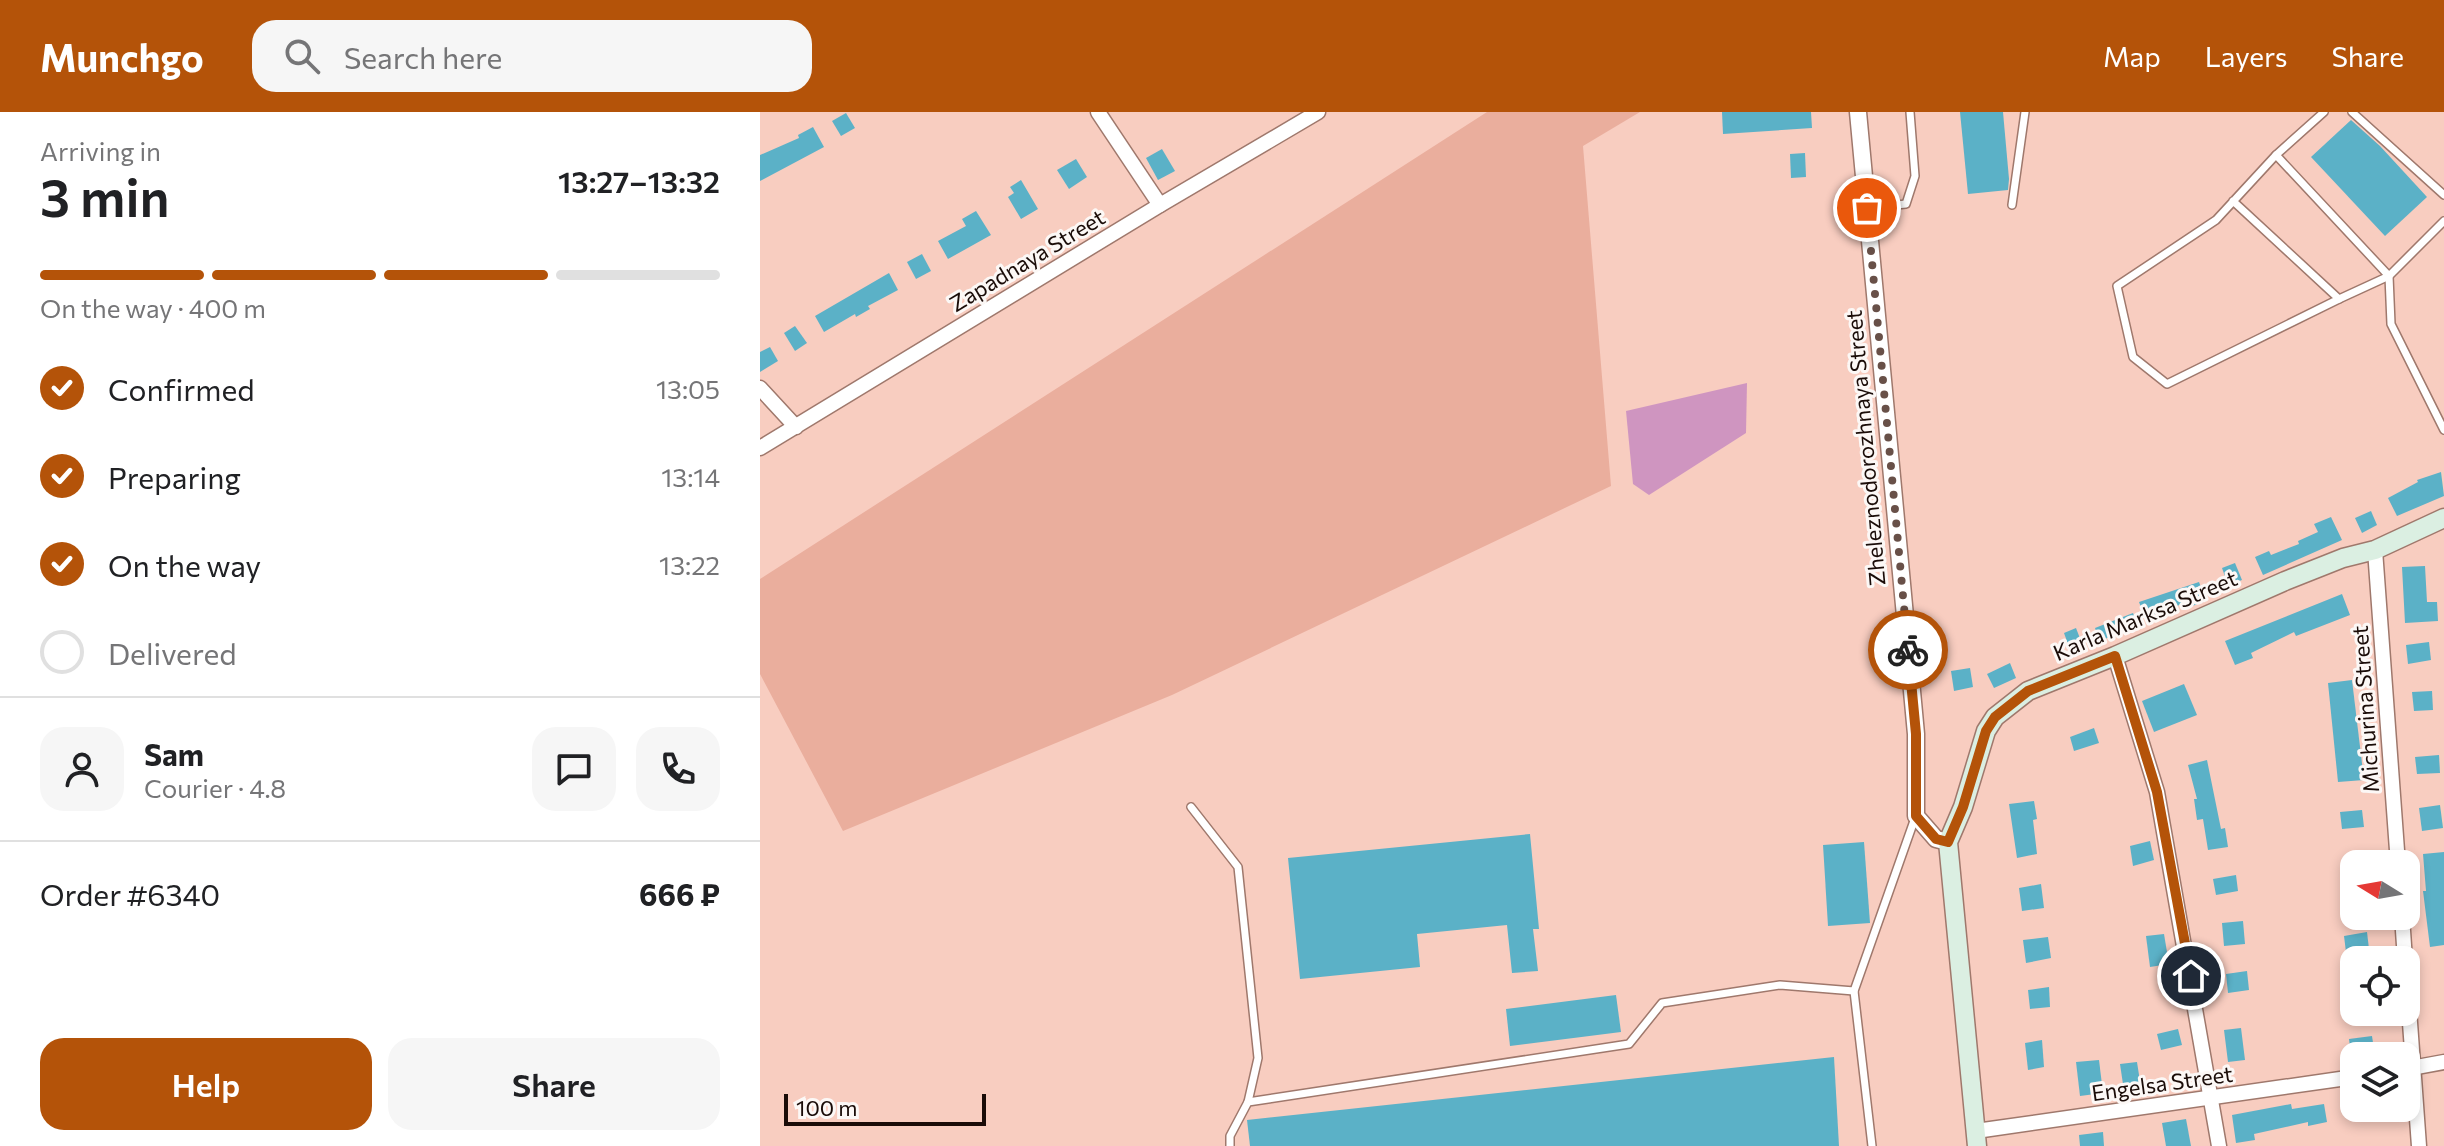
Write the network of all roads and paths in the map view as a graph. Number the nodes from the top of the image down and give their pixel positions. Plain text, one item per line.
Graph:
1 (1098, 112) edge
2 (1318, 112) edge
3 (1858, 112) edge
4 (1910, 112) edge
5 (2025, 112) edge
6 (2324, 112) edge
7 (2352, 112) edge
8 (2276, 155) junction
9 (2444, 195) edge
10 (2233, 201) junction
11 (1160, 205) junction
12 (2012, 205) dead end
13 (1867, 208) junction
14 (2444, 221) edge
15 (2389, 276) junction
16 (2339, 299) junction
17 (760, 388) edge
18 (796, 427) junction
19 (2444, 430) edge
20 (760, 448) edge
21 (2444, 518) edge
22 (2375, 550) junction
23 (2115, 656) junction
24 (1191, 807) dead end
25 (1916, 816) junction
26 (1948, 842) junction
27 (2397, 850) edge
28 (1854, 991) junction
29 (2444, 1062) edge
30 (2420, 1067) edge
31 (2340, 1079) edge
32 (2213, 1098) junction
33 (1248, 1102) junction
34 (2416, 1122) edge
35 (1976, 1138) edge
36 (1230, 1146) edge
37 (1872, 1146) edge
38 (2219, 1146) edge
39 (2419, 1146) edge

1 - 11 street
2 - 11 street, Zapadnaya Street
3 - 13 street, Zheleznodorozhnaya Street
4 - 13 lane
5 - 12 lane
6 - 8 lane
7 - 9 lane
8 - 10 lane
8 - 15 lane
10 - 16 lane
10 - 16 lane
11 - 18 street, Zapadnaya Street
13 - 25 street, Zheleznodorozhnaya Street
14 - 15 lane
15 - 16 lane
15 - 19 lane
17 - 18 street
18 - 20 street, Zapadnaya Street
21 - 22 main road, Karla Marksa Street
22 - 23 main road, Karla Marksa Street
22 - 27 street, Michurina Street
23 - 26 main road, Karla Marksa Street
23 - 32 street
24 - 33 lane
25 - 26 street
25 - 28 lane
26 - 35 main road
28 - 33 lane
28 - 37 lane
29 - 30 street
31 - 32 street, Engelsa Street
32 - 35 street, Engelsa Street
32 - 38 street
33 - 36 lane
34 - 39 street

